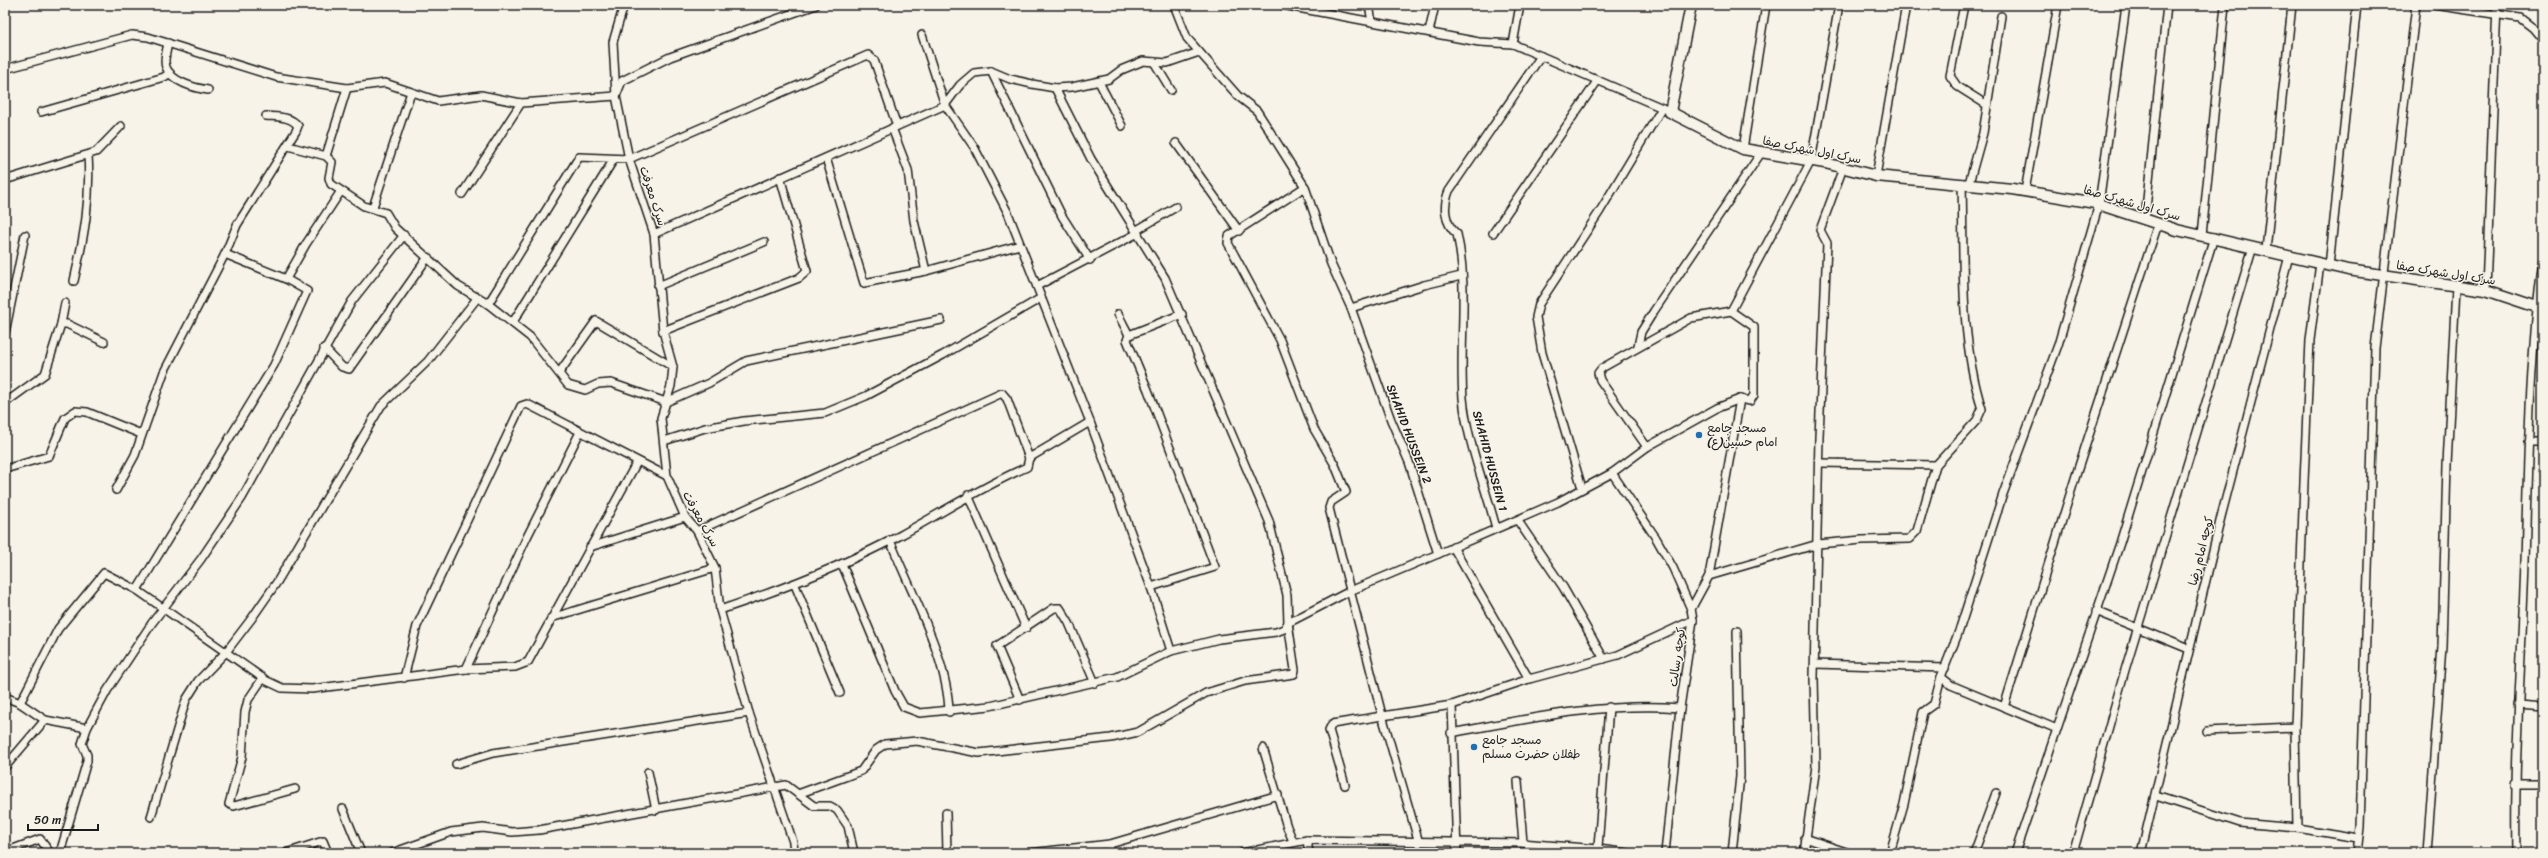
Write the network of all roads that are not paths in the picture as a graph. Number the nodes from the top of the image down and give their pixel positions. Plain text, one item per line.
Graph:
1 (624, 5) edge
2 (816, 5) edge
3 (1174, 5) edge
4 (1282, 5) edge
5 (1369, 5) edge
6 (1435, 5) edge
7 (1520, 5) edge
8 (1690, 5) edge
9 (1766, 5) edge
10 (1839, 5) edge
11 (1906, 5) edge
12 (1964, 5) edge
13 (2058, 5) edge
14 (2126, 5) edge
15 (2167, 5) edge
16 (2225, 5) edge
17 (2292, 5) edge
18 (2357, 5) edge
19 (2416, 5) edge
20 (2434, 5) edge
21 (2497, 5) edge
22 (1300, 7) edge
23 (2496, 14) junction
24 (2001, 16) dead end
25 (1372, 22) junction
26 (1429, 32) junction
27 (922, 35) dead end
28 (2543, 40) edge
29 (168, 43) junction
30 (1513, 44) junction
31 (1199, 52) junction
32 (1541, 56) junction
33 (1154, 62) junction
34 (5, 69) edge
35 (991, 71) junction
36 (170, 73) junction
37 (1598, 80) junction
38 (1099, 82) junction
39 (347, 88) junction
40 (1055, 88) junction
41 (208, 90) dead end
42 (1171, 90) dead end
43 (411, 92) junction
44 (616, 96) junction
45 (521, 103) junction
46 (945, 105) junction
47 (1987, 105) junction
48 (1666, 110) junction
49 (42, 112) dead end
50 (266, 116) dead end
51 (121, 126) dead end
52 (1122, 126) dead end
53 (895, 127) junction
54 (1176, 143) dead end
55 (288, 146) junction
56 (1743, 149) junction
57 (1761, 153) junction
58 (88, 154) junction
59 (326, 156) junction
60 (826, 158) junction
61 (629, 159) junction
62 (614, 160) junction
63 (1811, 161) junction
64 (1843, 168) junction
65 (1876, 176) junction
66 (780, 177) junction
67 (5, 180) edge
68 (1965, 183) junction
69 (1305, 188) junction
70 (342, 191) junction
71 (2025, 191) junction
72 (462, 194) dead end
73 (2099, 204) junction
74 (373, 207) junction
75 (1176, 207) dead end
76 (2145, 219) junction
77 (2158, 224) junction
78 (1239, 231) junction
79 (1137, 232) junction
80 (1494, 233) dead end
81 (654, 234) junction
82 (25, 235) dead end
83 (404, 235) junction
84 (2202, 235) junction
85 (2214, 237) junction
86 (764, 242) dead end
87 (1020, 244) junction
88 (2254, 247) junction
89 (2266, 250) junction
90 (225, 254) junction
91 (2289, 256) junction
92 (428, 257) junction
93 (1090, 260) junction
94 (2543, 260) edge
95 (2325, 264) junction
96 (926, 271) junction
97 (1461, 276) junction
98 (2384, 276) junction
99 (286, 279) junction
100 (74, 281) dead end
101 (658, 286) junction
102 (1037, 286) junction
103 (2456, 287) junction
104 (2486, 290) junction
105 (478, 297) junction
106 (1042, 298) junction
107 (65, 303) dead end
108 (488, 304) junction
109 (1351, 308) junction
110 (2540, 308) edge
111 (1731, 311) junction
112 (1118, 314) dead end
113 (1182, 314) junction
114 (941, 320) dead end
115 (513, 322) junction
116 (61, 324) junction
117 (663, 331) junction
118 (5, 333) edge
119 (1129, 335) junction
120 (104, 342) dead end
121 (1638, 346) junction
122 (324, 348) junction
123 (673, 367) junction
124 (559, 373) junction
125 (1740, 399) junction
126 (666, 402) junction
127 (5, 403) edge
128 (1090, 422) junction
129 (580, 432) junction
130 (141, 434) junction
131 (664, 442) junction
132 (2528, 442) junction
133 (2543, 442) edge
134 (1647, 448) junction
135 (1029, 458) junction
136 (637, 462) junction
137 (1820, 463) junction
138 (1936, 465) junction
139 (5, 469) edge
140 (1612, 473) junction
141 (667, 476) junction
142 (1582, 488) junction
143 (116, 490) dead end
144 (968, 496) junction
145 (685, 517) junction
146 (1518, 521) junction
147 (1496, 528) junction
148 (697, 531) junction
149 (890, 540) junction
150 (1818, 544) junction
151 (590, 547) junction
152 (1453, 547) junction
153 (1438, 554) junction
154 (842, 564) junction
155 (715, 568) junction
156 (1709, 576) junction
157 (795, 585) junction
158 (1151, 587) junction
159 (137, 590) junction
160 (1350, 591) junction
161 (163, 608) junction
162 (1691, 609) junction
163 (720, 610) junction
164 (2096, 611) junction
165 (551, 618) junction
166 (1693, 620) junction
167 (1288, 623) junction
168 (1026, 628) junction
169 (2137, 629) junction
170 (1738, 631) dead end
171 (2189, 649) junction
172 (1171, 651) junction
173 (226, 652) junction
174 (1604, 659) junction
175 (1815, 664) junction
176 (1945, 668) junction
177 (466, 669) junction
178 (1941, 677) junction
179 (263, 678) junction
180 (404, 678) junction
181 (1528, 679) junction
182 (1095, 683) junction
183 (840, 693) dead end
184 (5, 697) edge
185 (1020, 700) junction
186 (20, 703) junction
187 (1452, 705) junction
188 (2518, 705) junction
189 (2004, 706) junction
190 (1610, 707) junction
191 (2543, 707) edge
192 (1680, 708) junction
193 (949, 712) junction
194 (749, 713) junction
195 (1382, 715) junction
196 (45, 720) junction
197 (2295, 727) junction
198 (87, 728) junction
199 (2057, 729) junction
200 (2208, 731) dead end
201 (1451, 733) junction
202 (1263, 748) dead end
203 (456, 764) dead end
204 (5, 767) edge
205 (648, 772) dead end
206 (1518, 781) dead end
207 (2514, 784) junction
208 (2543, 784) edge
209 (1345, 785) dead end
210 (776, 787) junction
211 (295, 789) dead end
212 (1996, 793) dead end
213 (798, 794) junction
214 (1278, 795) junction
215 (2156, 796) junction
216 (343, 809) dead end
217 (656, 810) junction
218 (946, 813) dead end
219 (151, 817) dead end
220 (2297, 828) junction
221 (1805, 838) junction
222 (2358, 838) junction
223 (1307, 840) junction
224 (1294, 841) junction
225 (1457, 842) junction
226 (1418, 843) junction
227 (1523, 843) junction
228 (1110, 844) junction
229 (1598, 847) junction
230 (5, 852) edge
231 (50, 853) edge
232 (60, 853) edge
233 (286, 853) edge
234 (328, 853) edge
235 (361, 853) edge
236 (392, 853) edge
237 (794, 853) edge
238 (854, 853) edge
239 (947, 853) edge
240 (1029, 853) edge
241 (1109, 853) edge
242 (1242, 853) edge
243 (1309, 853) edge
244 (1457, 853) edge
245 (1626, 853) edge
246 (1665, 853) edge
247 (1732, 853) edge
248 (1804, 853) edge
249 (1849, 853) edge
250 (1890, 853) edge
251 (1974, 853) edge
252 (2015, 853) edge
253 (2073, 853) edge
254 (2141, 853) edge
255 (2357, 853) edge
256 (2428, 853) edge
257 (2516, 853) edge

1 - 44 street, سرک معرفت
2 - 44 street
3 - 31 street, SHAHID HUSSEIN 2
4 - 22 street
5 - 25 street
6 - 26 street
7 - 30 street
8 - 48 street
9 - 56 street
10 - 63 street
11 - 65 street
12 - 47 street
13 - 71 street
14 - 73 street
15 - 76 street
16 - 84 street
17 - 89 street
18 - 95 street
19 - 98 street
20 - 23 street
21 - 23 street
22 - 25 street
23 - 28 street
23 - 104 street
24 - 47 street
25 - 26 street
26 - 30 street
27 - 46 street
29 - 34 street
29 - 36 street
29 - 39 street
30 - 32 street
31 - 33 street
31 - 69 street, SHAHID HUSSEIN 2
32 - 37 street
32 - 97 street, SHAHID HUSSEIN 1
33 - 38 street
33 - 42 street
35 - 40 street
35 - 46 street
35 - 93 street
36 - 41 street
36 - 49 street
37 - 48 street
37 - 80 street
38 - 40 street
38 - 52 street
39 - 43 street
39 - 59 street
40 - 79 street
43 - 45 street
43 - 74 street
44 - 45 street
44 - 61 street, سرک معرفت
45 - 72 street
46 - 53 street
46 - 87 street
47 - 68 street
48 - 56 street, سرک اول شهرک صفا
48 - 142 street
50 - 55 street
51 - 58 street
53 - 60 street
53 - 61 street
53 - 96 street
54 - 78 street
55 - 59 street
55 - 90 street
56 - 57 street, سرک اول شهرک صفا
57 - 63 street, سرک اول شهرک صفا
57 - 121 street
58 - 67 street
58 - 100 street
59 - 70 street
60 - 66 street
60 - 96 street
61 - 62 street
61 - 81 street, سرک معرفت
62 - 108 street
62 - 115 street
63 - 64 street, سرک اول شهرک صفا
63 - 111 street
64 - 65 street, سرک اول شهرک صفا
64 - 137 street
65 - 68 street, سرک اول شهرک صفا
66 - 81 street
66 - 117 street
68 - 71 street, سرک اول شهرک صفا
68 - 138 street
69 - 78 street
69 - 109 street, SHAHID HUSSEIN 2
70 - 74 street
70 - 99 street
71 - 73 street, سرک اول شهرک صفا
73 - 76 street, سرک اول شهرک صفا
73 - 176 street
74 - 83 street
75 - 79 street
76 - 77 street, سرک اول شهرک صفا
77 - 84 street, سرک اول شهرک صفا
77 - 189 street
78 - 160 street
79 - 93 street
79 - 113 street
81 - 101 street, سرک معرفت
82 - 118 street
83 - 92 street
83 - 122 street
84 - 85 street, سرک اول شهرک صفا
85 - 88 street, سرک اول شهرک صفا
85 - 164 street
86 - 101 street
87 - 96 street
87 - 102 street
88 - 89 street, سرک اول شهرک صفا
88 - 169 street
89 - 91 street, سرک اول شهرک صفا
90 - 99 street
90 - 130 street
91 - 95 street, سرک اول شهرک صفا
91 - 171 street, کوچه امام رضا
92 - 105 street
92 - 122 street
93 - 102 street
94 - 110 street
95 - 98 street, سرک اول شهرک صفا
95 - 197 street
97 - 109 street
97 - 147 street, SHAHID HUSSEIN 1
98 - 103 street, سرک اول شهرک صفا
98 - 222 street
99 - 159 street
101 - 117 street, سرک معرفت
102 - 106 street
103 - 104 street, سرک اول شهرک صفا
103 - 256 street
104 - 110 street, سرک اول شهرک صفا
105 - 108 street
105 - 173 street
106 - 128 street
106 - 131 street
107 - 116 street
108 - 115 street
109 - 153 street, SHAHID HUSSEIN 2
110 - 132 street
111 - 121 street
111 - 125 street, SHAHID HUSSEIN 1
112 - 119 street
113 - 119 street
113 - 167 street
114 - 126 street
115 - 124 street
116 - 120 street
116 - 127 street
117 - 123 street, سرک معرفت
119 - 158 street
121 - 134 street
122 - 161 street
123 - 124 street
123 - 126 street, سرک معرفت
124 - 126 street
125 - 134 street, SHAHID HUSSEIN 1
125 - 156 street
126 - 131 street, سرک معرفت
128 - 135 street
128 - 158 street
129 - 136 street
129 - 177 street
129 - 180 street
130 - 139 street
130 - 143 street
131 - 141 street, سرک معرفت
132 - 133 street
132 - 188 street
134 - 140 street, SHAHID HUSSEIN 1
135 - 144 street
135 - 148 street
136 - 141 street
136 - 151 street
137 - 138 street
137 - 150 street
138 - 150 street
140 - 142 street, SHAHID HUSSEIN 1
140 - 162 street, کوچه رسالت
141 - 145 street, سرک معرفت
142 - 146 street, SHAHID HUSSEIN 1
144 - 149 street
144 - 168 street
145 - 148 street, سرک معرفت
145 - 151 street
146 - 147 street, SHAHID HUSSEIN 1
146 - 174 street
147 - 152 street
148 - 155 street, سرک معرفت
149 - 154 street
149 - 193 street
150 - 156 street
150 - 175 street
151 - 165 street
152 - 153 street
152 - 181 street
153 - 160 street
154 - 157 street
154 - 193 street
155 - 163 street, سرک معرفت
155 - 165 street
156 - 162 street
157 - 163 street
157 - 183 street
158 - 172 street
159 - 161 street
159 - 186 street
160 - 167 street
160 - 195 street
161 - 173 street
161 - 198 street
162 - 166 street, کوچه رسالت
163 - 194 street, سرک معرفت
164 - 169 street
164 - 199 street
165 - 177 street
166 - 174 street
166 - 192 street, کوچه رسالت
167 - 172 street
167 - 213 street
168 - 182 street
168 - 185 street
169 - 171 street
169 - 253 street
170 - 247 street
171 - 215 street, کوچه امام رضا
172 - 182 street
173 - 179 street
173 - 219 street
174 - 181 street
175 - 176 street
175 - 221 street
176 - 178 street
177 - 180 street
178 - 189 street
178 - 250 street
179 - 180 street
179 - 211 street
181 - 187 street
182 - 185 street
184 - 186 street
185 - 193 street
186 - 196 street
187 - 195 street
187 - 201 street
188 - 191 street
188 - 207 street
189 - 199 street
190 - 192 street
190 - 201 street
190 - 229 street
192 - 246 street, کوچه رسالت
194 - 203 street
194 - 210 street, سرک معرفت
195 - 209 street
195 - 226 street
196 - 198 street
196 - 204 street
197 - 200 street
197 - 220 street
198 - 232 street
199 - 252 street
201 - 225 street
202 - 214 street
205 - 217 street
206 - 227 street
207 - 208 street
207 - 257 street
210 - 213 street
210 - 217 street
210 - 237 street, سرک معرفت
212 - 251 street
213 - 238 street
214 - 224 street
214 - 228 street
215 - 220 street
215 - 254 street, کوچه امام رضا
216 - 235 street
217 - 236 street
218 - 239 street
220 - 222 street
221 - 248 street
221 - 249 street
222 - 255 street
223 - 224 street
223 - 226 street
223 - 243 street
224 - 242 street
225 - 226 street
225 - 227 street
225 - 244 street
227 - 229 street
228 - 240 street
228 - 241 street
229 - 245 street
230 - 231 street
233 - 234 street

